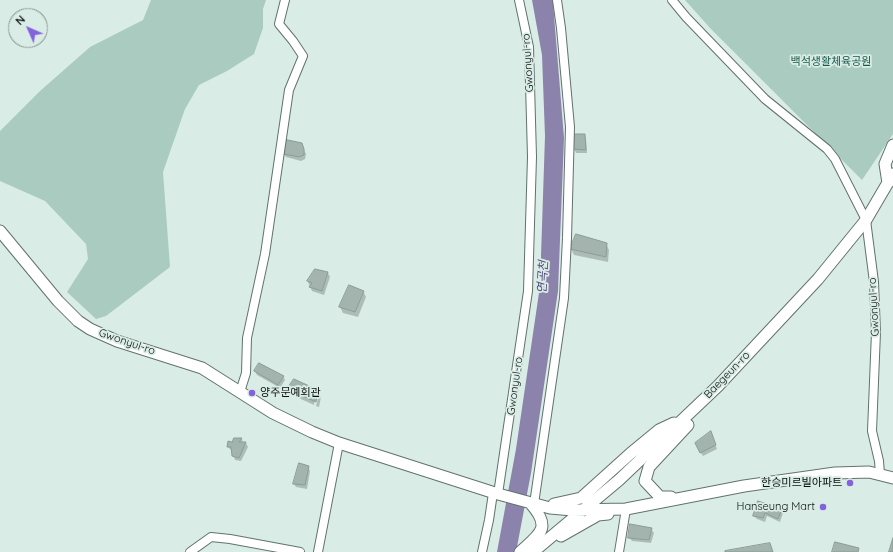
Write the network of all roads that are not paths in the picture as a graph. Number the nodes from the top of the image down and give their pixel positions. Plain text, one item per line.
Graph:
1 (285, 0) edge
2 (520, 0) edge
3 (557, 0) edge
4 (672, 0) edge
5 (893, 145) edge
6 (890, 178) edge
7 (866, 220) junction
8 (0, 231) edge
9 (240, 392) junction
10 (699, 404) junction
11 (683, 419) junction
12 (339, 443) junction
13 (880, 474) junction
14 (893, 478) edge
15 (725, 490) junction
16 (495, 494) junction
17 (534, 504) junction
18 (584, 510) junction
19 (626, 511) junction
20 (528, 551) edge
21 (190, 552) edge
22 (300, 552) edge
23 (318, 552) edge
24 (482, 552) edge
25 (620, 552) edge

1 - 9 street
2 - 16 street, Gwonyul-ro
3 - 17 street
4 - 7 street, Gwonyul-ro
5 - 6 main road
6 - 7 main road, Baegeun-ro
7 - 10 main road, Baegeun-ro
7 - 13 street, Gwonyul-ro
8 - 9 main road, Gwonyul-ro
9 - 12 main road, Gwonyul-ro
10 - 11 main road, Baegeun-ro
10 - 15 main road
11 - 17 main road
11 - 18 main road, Baegeun-ro
12 - 16 main road, Gwonyul-ro
12 - 23 street
13 - 14 main road
13 - 15 main road
15 - 19 main road
16 - 17 main road
16 - 24 street
17 - 18 main road
17 - 20 main road
18 - 19 main road
18 - 20 main road, Baegeun-ro
19 - 20 main road
19 - 25 street
21 - 22 street

